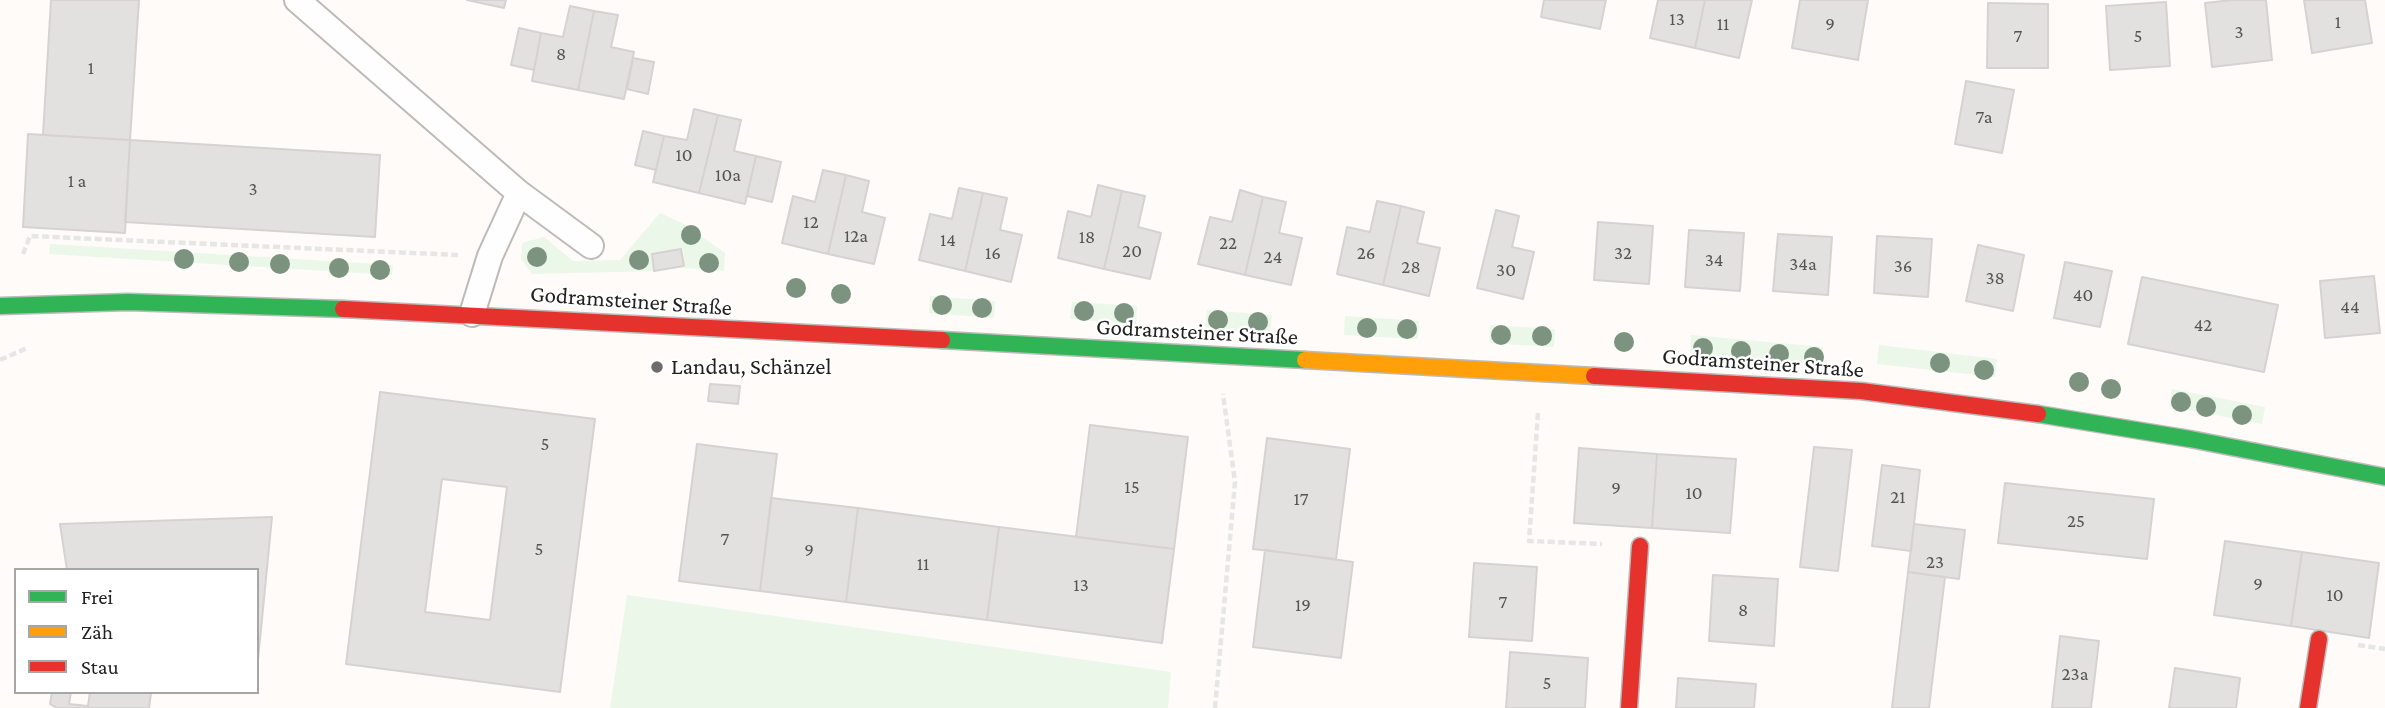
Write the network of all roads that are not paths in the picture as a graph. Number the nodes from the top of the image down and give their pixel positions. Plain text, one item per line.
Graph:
1 (297, 0) edge
2 (519, 193) junction
3 (591, 246) dead end
4 (0, 306) edge
5 (472, 314) junction
6 (2385, 477) edge
7 (1640, 546) road end
8 (2319, 639) dead end
9 (1629, 708) edge
10 (2308, 708) edge

1 - 2 lane
2 - 3 lane
2 - 5 lane
4 - 5 street, Godramsteiner Straße
5 - 6 street, Godramsteiner Straße
7 - 9 street
8 - 10 street

